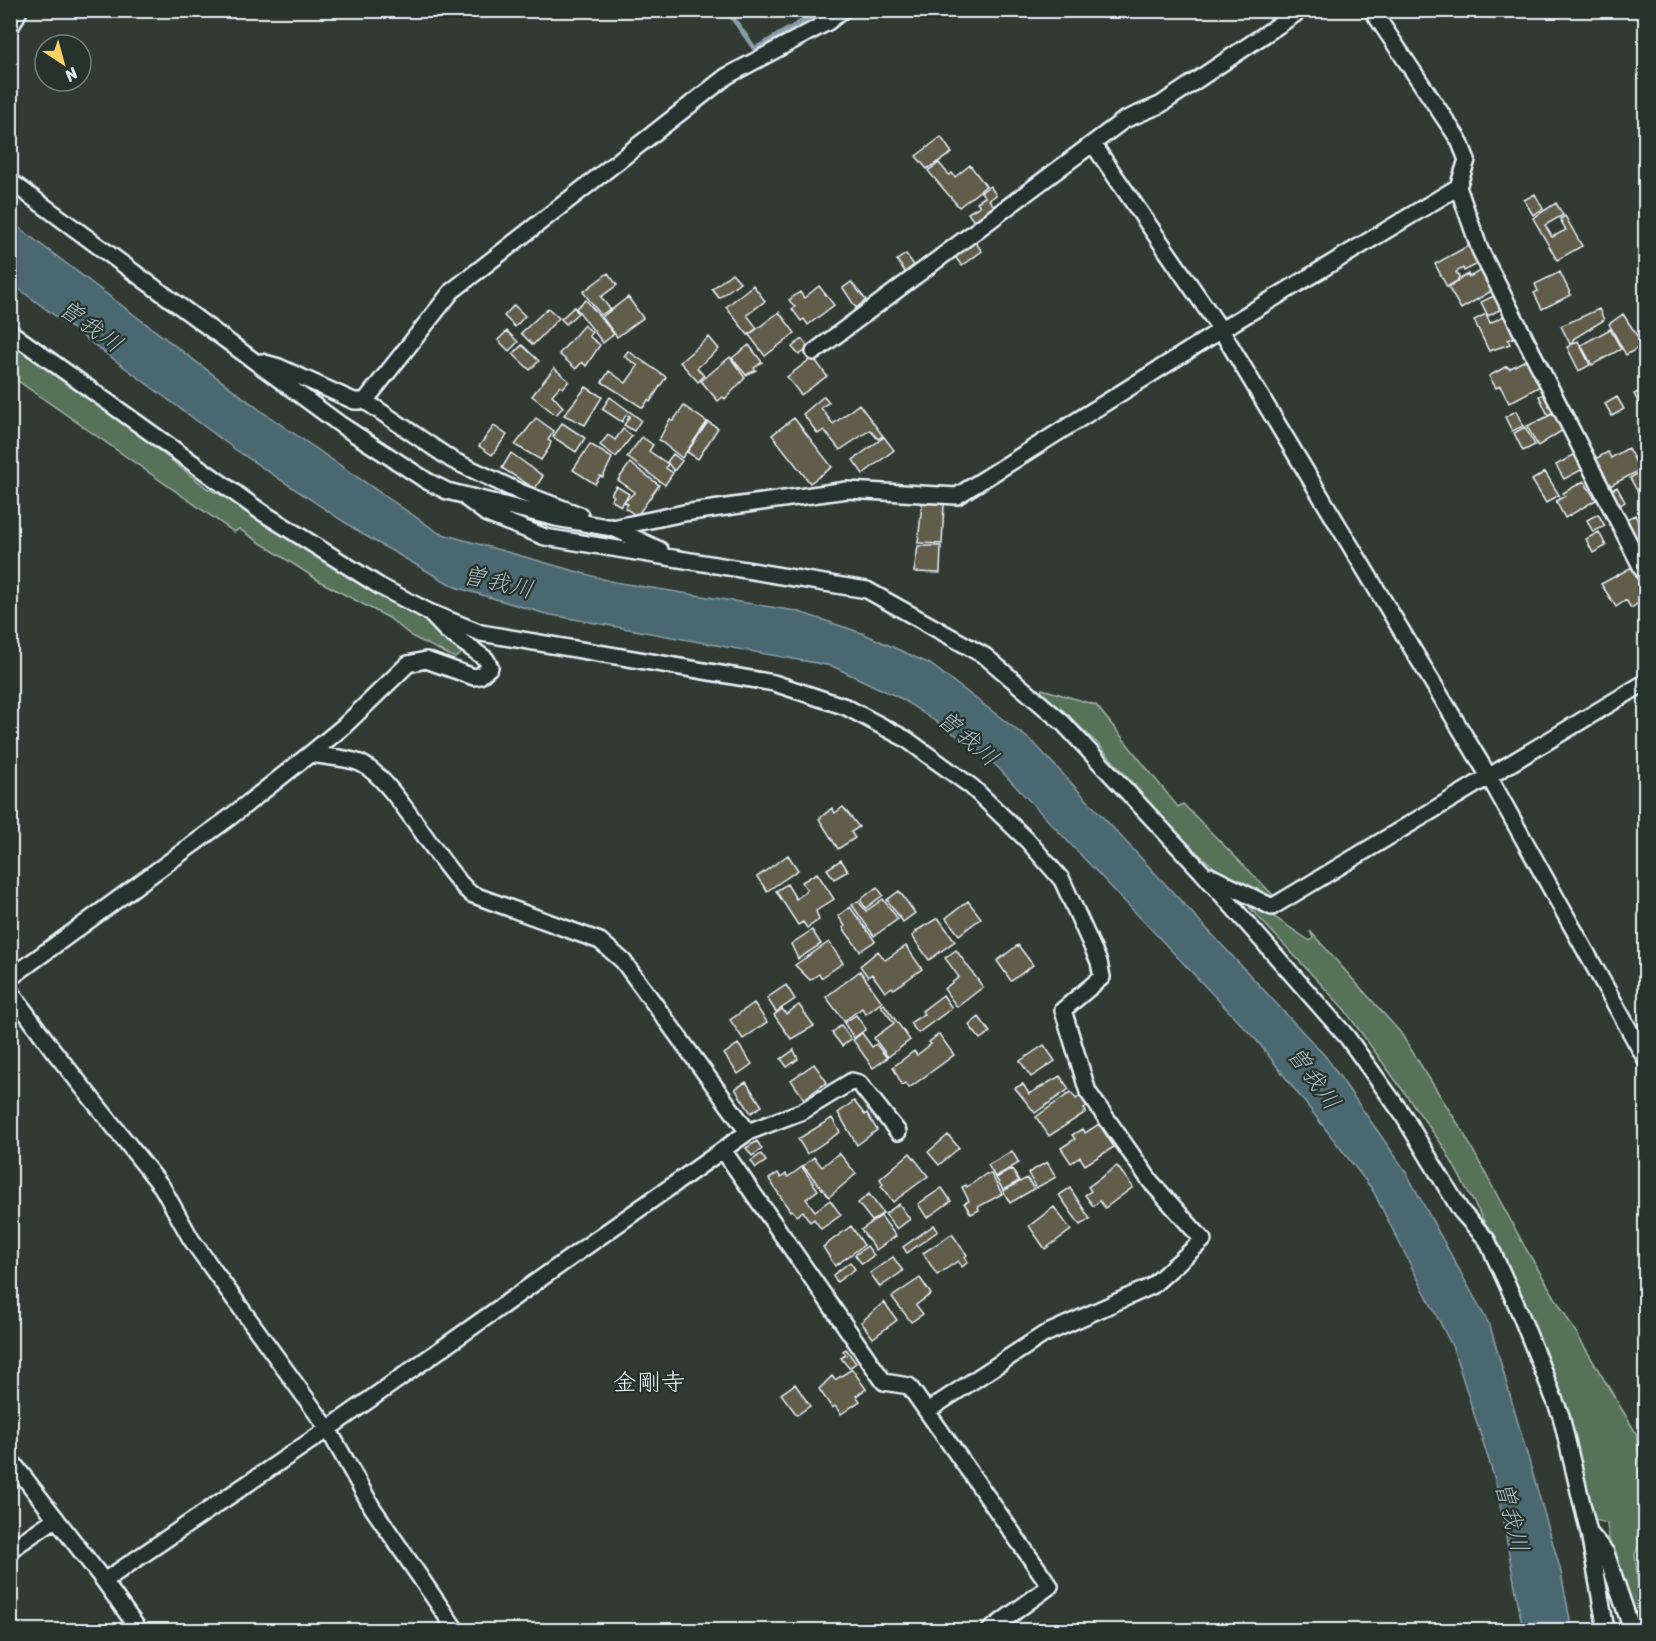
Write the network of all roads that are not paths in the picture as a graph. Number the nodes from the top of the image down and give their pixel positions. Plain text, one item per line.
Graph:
1 (16, 10) edge
2 (843, 10) edge
3 (1300, 10) edge
4 (1372, 10) edge
5 (10, 22) edge
6 (1093, 144) junction
7 (10, 181) edge
8 (1458, 187) junction
9 (1221, 330) junction
10 (10, 332) edge
11 (814, 352) dead end
12 (250, 359) junction
13 (365, 401) junction
14 (460, 494) junction
15 (612, 528) junction
16 (673, 556) junction
17 (1646, 576) edge
18 (429, 612) junction
19 (1646, 682) edge
20 (310, 754) junction
21 (1488, 775) junction
22 (1202, 872) junction
23 (10, 978) edge
24 (10, 991) edge
25 (1646, 1060) edge
26 (748, 1132) junction
27 (898, 1132) dead end
28 (723, 1150) junction
29 (927, 1411) junction
30 (328, 1429) junction
31 (10, 1459) edge
32 (55, 1519) junction
33 (1589, 1533) junction
34 (10, 1550) edge
35 (105, 1581) junction
36 (139, 1630) edge
37 (456, 1630) edge
38 (990, 1630) edge
39 (1606, 1630) edge
40 (1632, 1630) edge

1 - 5 street
2 - 13 street
3 - 6 street
4 - 8 street
6 - 9 street
6 - 11 street
7 - 12 street
8 - 9 street
8 - 17 street
9 - 15 street
9 - 21 street
10 - 18 street
12 - 13 street
12 - 14 street
13 - 15 street
14 - 15 street
14 - 16 street
15 - 16 street
16 - 22 street
18 - 20 street
18 - 29 street
19 - 21 street
20 - 23 street
20 - 26 street
21 - 22 street
21 - 25 street
22 - 33 street
24 - 30 street
26 - 27 street
26 - 28 street
28 - 29 street
28 - 30 street
29 - 38 street
30 - 35 street
30 - 37 street
31 - 32 street
32 - 34 street
32 - 35 street
33 - 39 street
33 - 40 street
35 - 36 street

